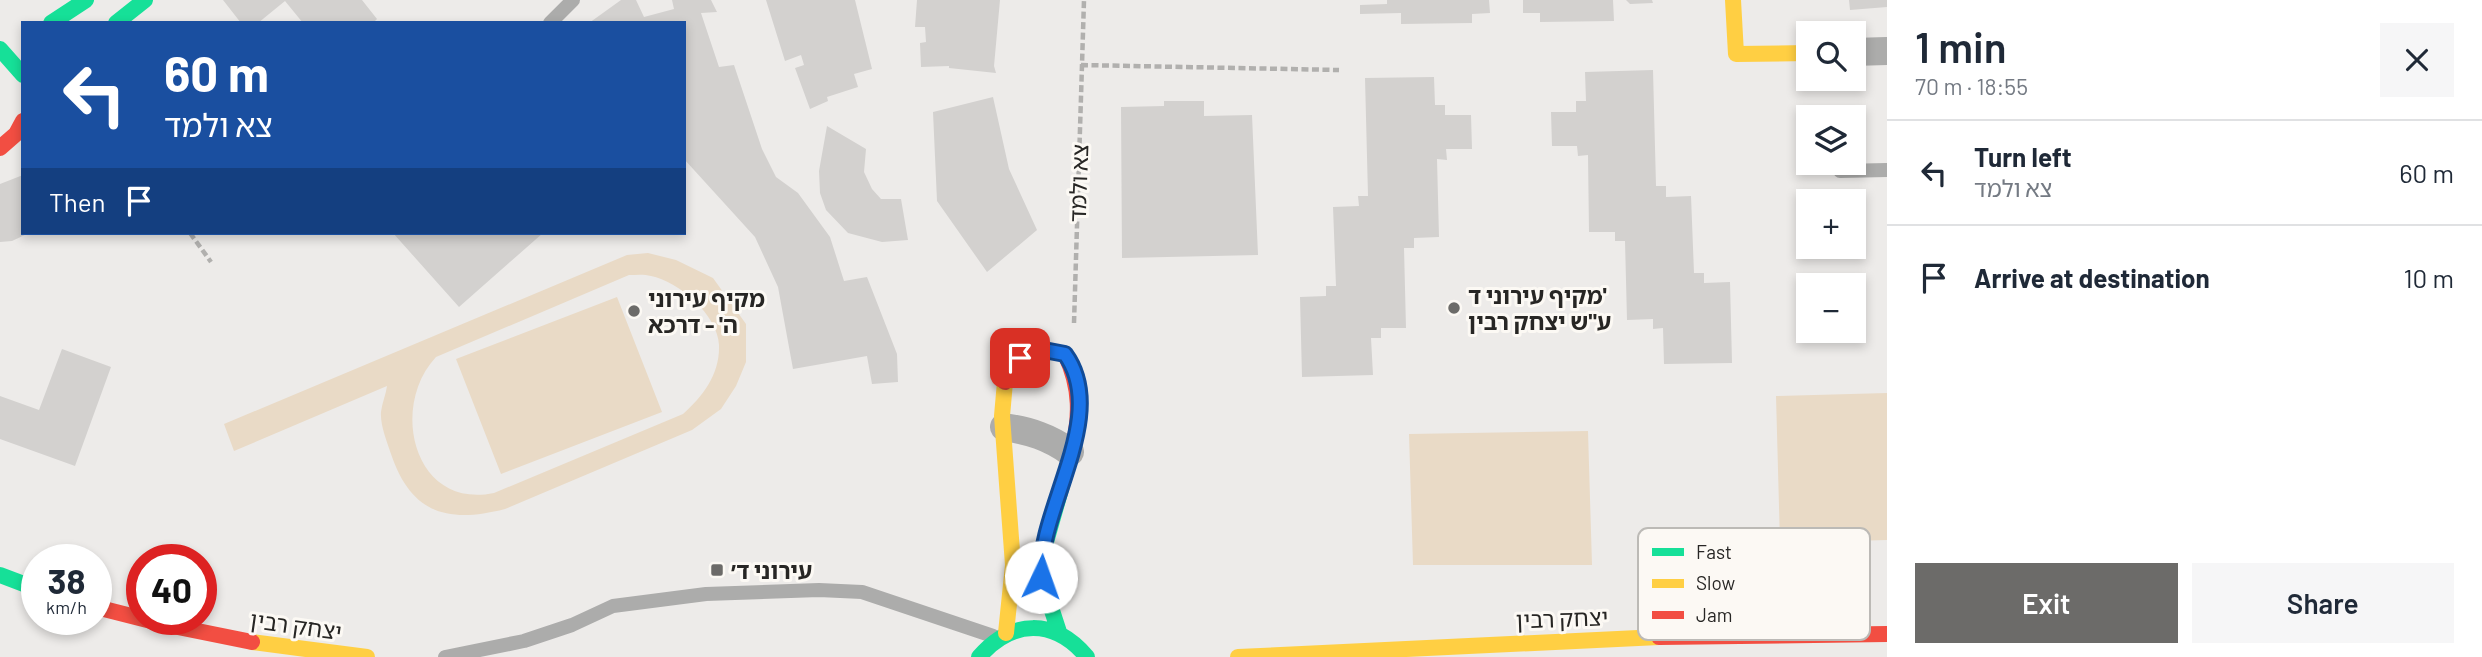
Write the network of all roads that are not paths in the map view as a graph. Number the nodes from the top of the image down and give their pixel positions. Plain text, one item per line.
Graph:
1 (86, 0) edge
2 (145, 0) edge
3 (573, 0) edge
4 (1733, 0) edge
5 (54, 21) edge
6 (119, 21) edge
7 (552, 21) edge
8 (4, 45) edge
9 (1887, 51) edge
10 (1796, 52) edge
11 (1866, 52) edge
12 (21, 72) edge
13 (21, 125) edge
14 (0, 148) edge
15 (1866, 170) edge
16 (1887, 170) edge
17 (1004, 428) junction
18 (1070, 452) junction
19 (0, 575) edge
20 (21, 583) edge
21 (112, 612) edge
22 (1059, 632) junction
23 (1002, 635) junction
24 (1638, 638) edge
25 (1086, 654) edge
26 (978, 656) edge
27 (1107, 656) edge
28 (367, 657) edge
29 (445, 657) edge
30 (1238, 657) edge

1 - 5 main road
2 - 6 main road
3 - 7 lane
4 - 10 main road
8 - 12 main road
9 - 11 street
13 - 14 main road
15 - 16 lane
17 - 18 street
17 - 18 main road
17 - 23 main road
18 - 22 main road
19 - 20 main road
21 - 28 main road, יצחק רבין
22 - 23 main road
22 - 25 main road
23 - 26 main road
23 - 29 lane
24 - 30 main road, יצחק רבין
25 - 27 main road

